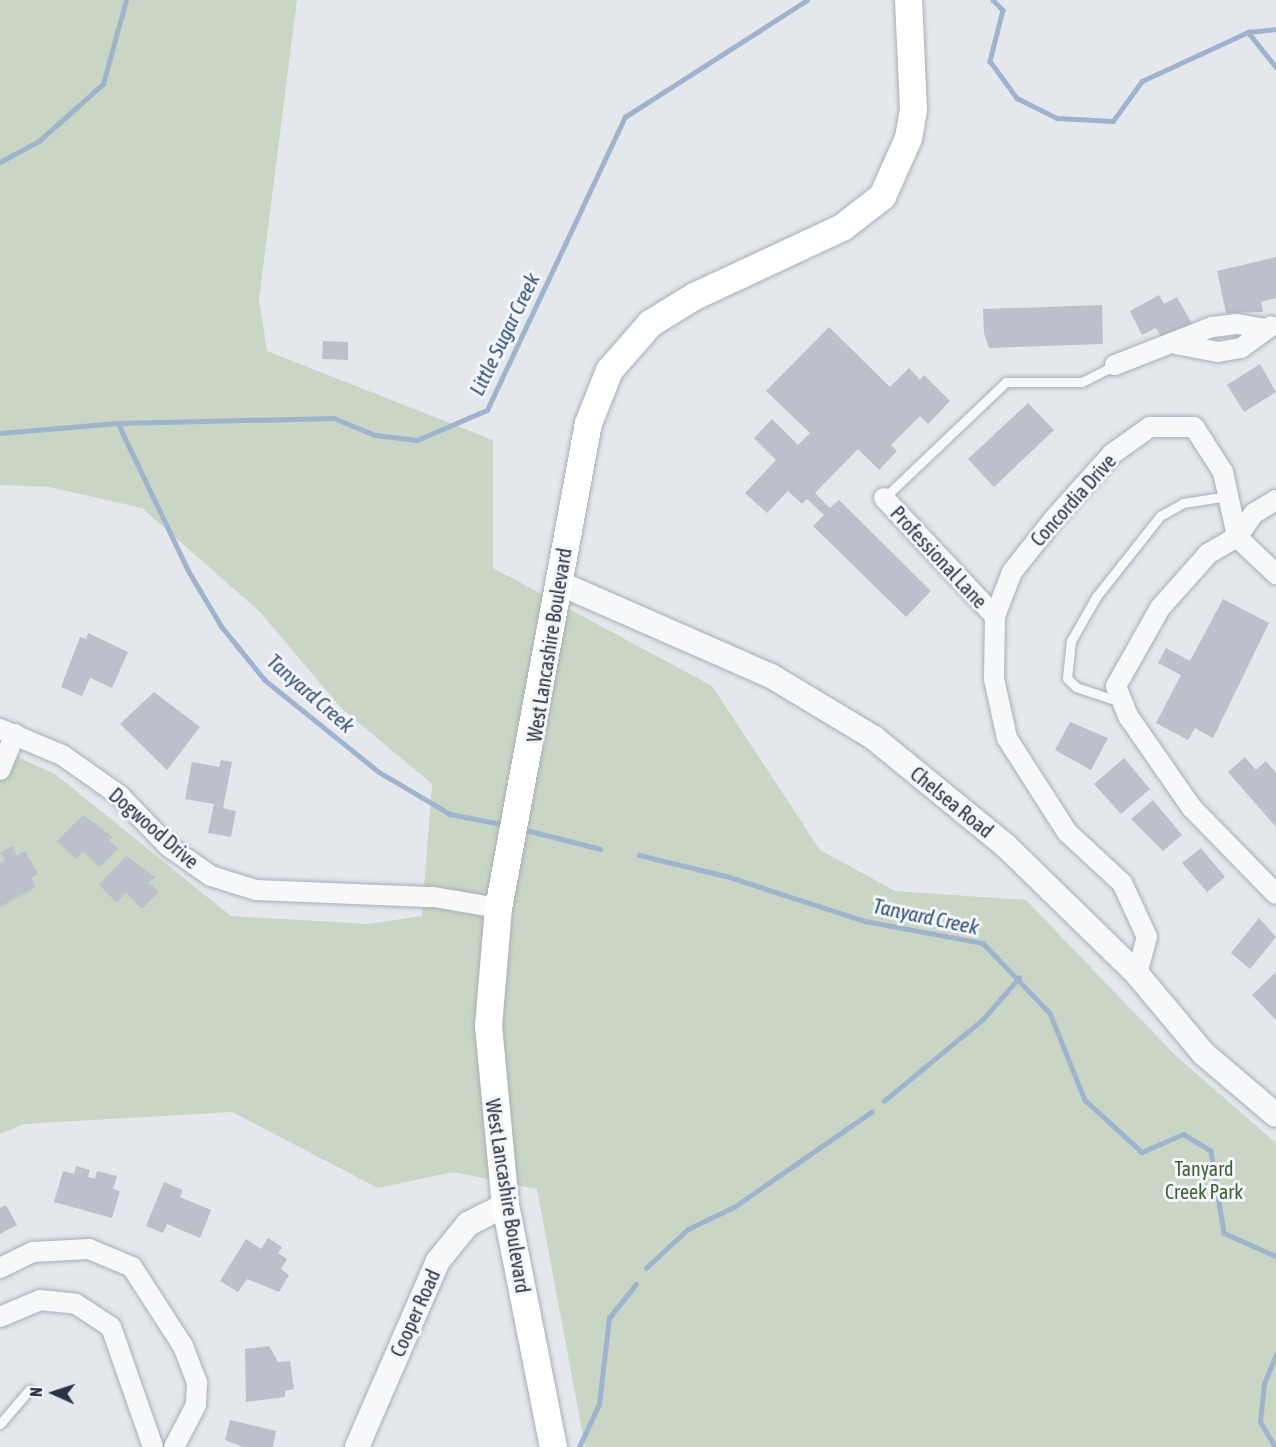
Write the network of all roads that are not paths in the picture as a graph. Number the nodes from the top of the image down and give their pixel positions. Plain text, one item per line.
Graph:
1 (908, 0) edge
2 (1271, 326) edge
3 (1115, 365) joint
4 (1228, 496) junction
5 (884, 498) joint
6 (1276, 500) edge
7 (1237, 537) junction
8 (1276, 574) edge
9 (559, 583) junction
10 (995, 616) junction
11 (1123, 703) junction
12 (8, 731) edge
13 (0, 770) edge
14 (1276, 894) edge
15 (501, 897) junction
16 (1137, 974) junction
17 (1276, 1115) edge
18 (505, 1205) junction
19 (0, 1268) edge
20 (0, 1317) edge
21 (29, 1390) dead end
22 (0, 1424) edge
23 (153, 1447) edge
24 (174, 1447) edge
25 (357, 1447) edge
26 (553, 1447) edge

1 - 9 main road, West Lancashire Boulevard
2 - 3 street
3 - 5 lane
4 - 7 street, Concordia Drive
4 - 10 street, Concordia Drive
4 - 11 lane
5 - 10 street, Professional Lane
6 - 7 street
7 - 8 street
7 - 11 street
9 - 15 main road, West Lancashire Boulevard
9 - 16 street, Chelsea Road
10 - 16 street, Concordia Drive
11 - 14 street
12 - 13 street
12 - 15 street, Dogwood Drive
15 - 18 main road, West Lancashire Boulevard
16 - 17 street, Chelsea Road
18 - 25 street, Cooper Road
18 - 26 main road, West Lancashire Boulevard
19 - 24 street
20 - 23 street
21 - 22 lane

